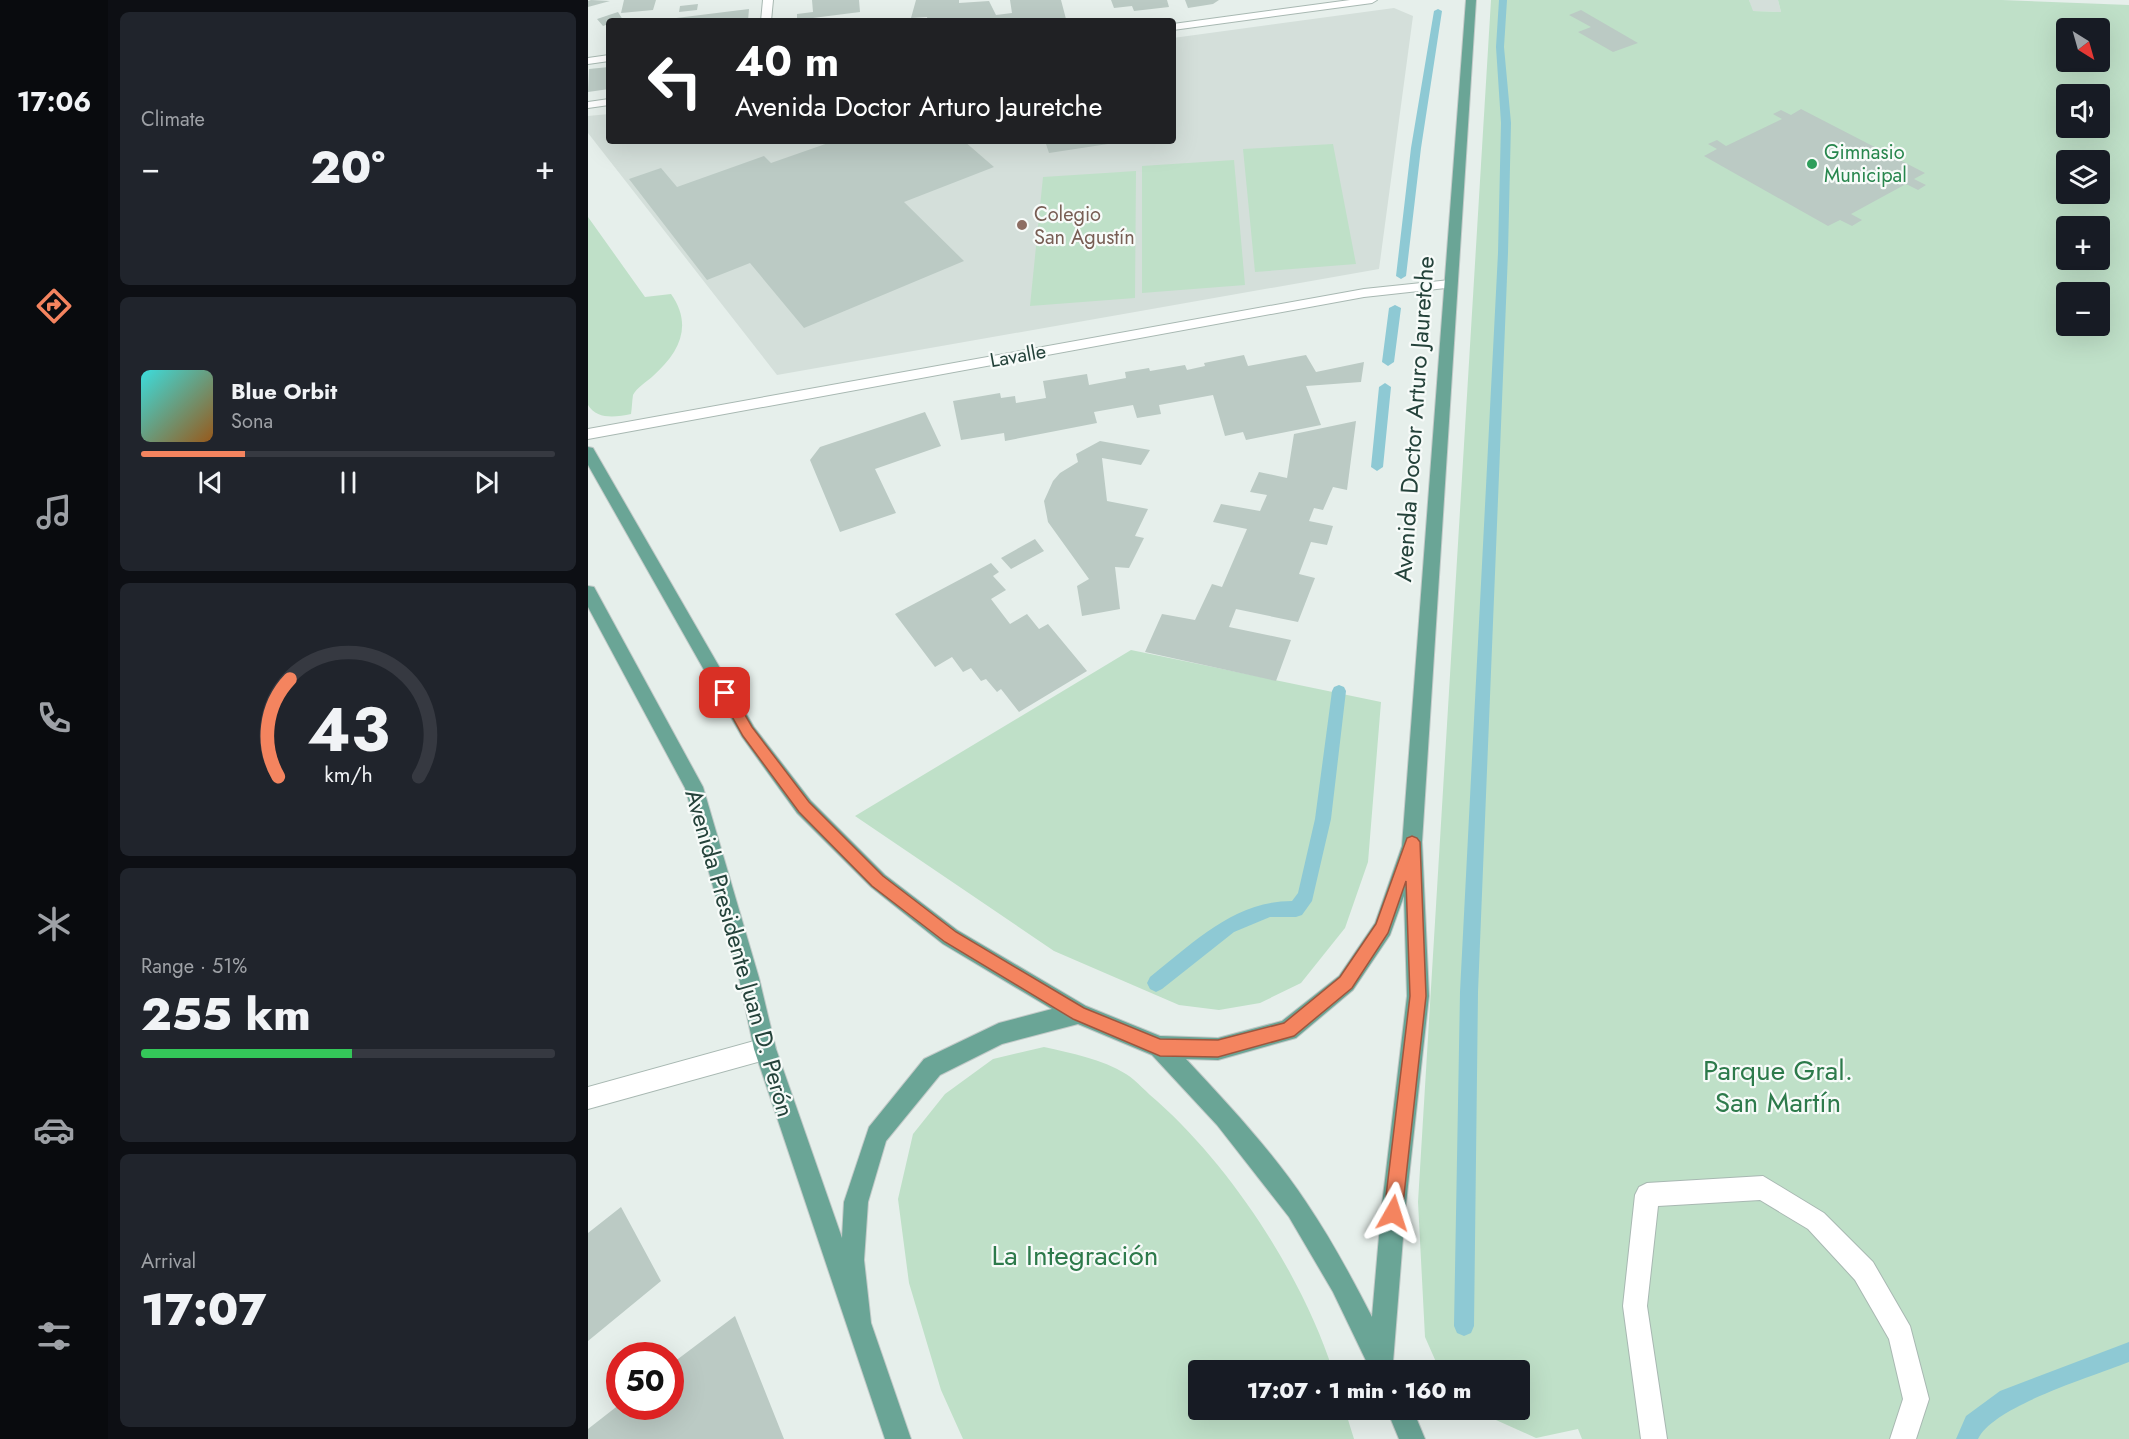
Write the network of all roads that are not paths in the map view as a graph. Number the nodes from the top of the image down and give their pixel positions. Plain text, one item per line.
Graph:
1 (768, 0) edge
2 (1372, 0) edge
3 (1472, 0) edge
4 (766, 18) edge
5 (1176, 26) edge
6 (606, 58) edge
7 (588, 61) edge
8 (606, 102) edge
9 (588, 105) edge
10 (1450, 284) junction
11 (588, 434) edge
12 (588, 452) edge
13 (588, 592) edge
14 (1412, 842) junction
15 (1078, 1013) junction
16 (1160, 1047) junction
17 (765, 1049) junction
18 (588, 1098) edge
19 (859, 1329) junction
20 (1379, 1360) edge
21 (1382, 1360) edge
22 (1404, 1420) edge
23 (898, 1439) edge
24 (1412, 1439) edge
25 (1654, 1439) edge
26 (1903, 1439) edge

1 - 4 street
2 - 5 street
3 - 10 main road, Avenida Doctor Arturo Jauretche
6 - 7 street
8 - 9 street
10 - 11 street, Lavalle
10 - 14 main road, Avenida Doctor Arturo Jauretche
12 - 15 main road
13 - 17 main road, Avenida Presidente Juan D. Perón
14 - 16 main road, Avenida Doctor Arturo Jauretche
14 - 21 main road, Avenida Doctor Arturo Jauretche
15 - 16 main road
15 - 19 main road, Avenida Presidente Juan D. Perón
16 - 20 main road
17 - 18 street
17 - 19 main road, Avenida Presidente Juan D. Perón
19 - 23 main road, Avenida Presidente Juan D. Perón
22 - 24 main road
25 - 26 street

